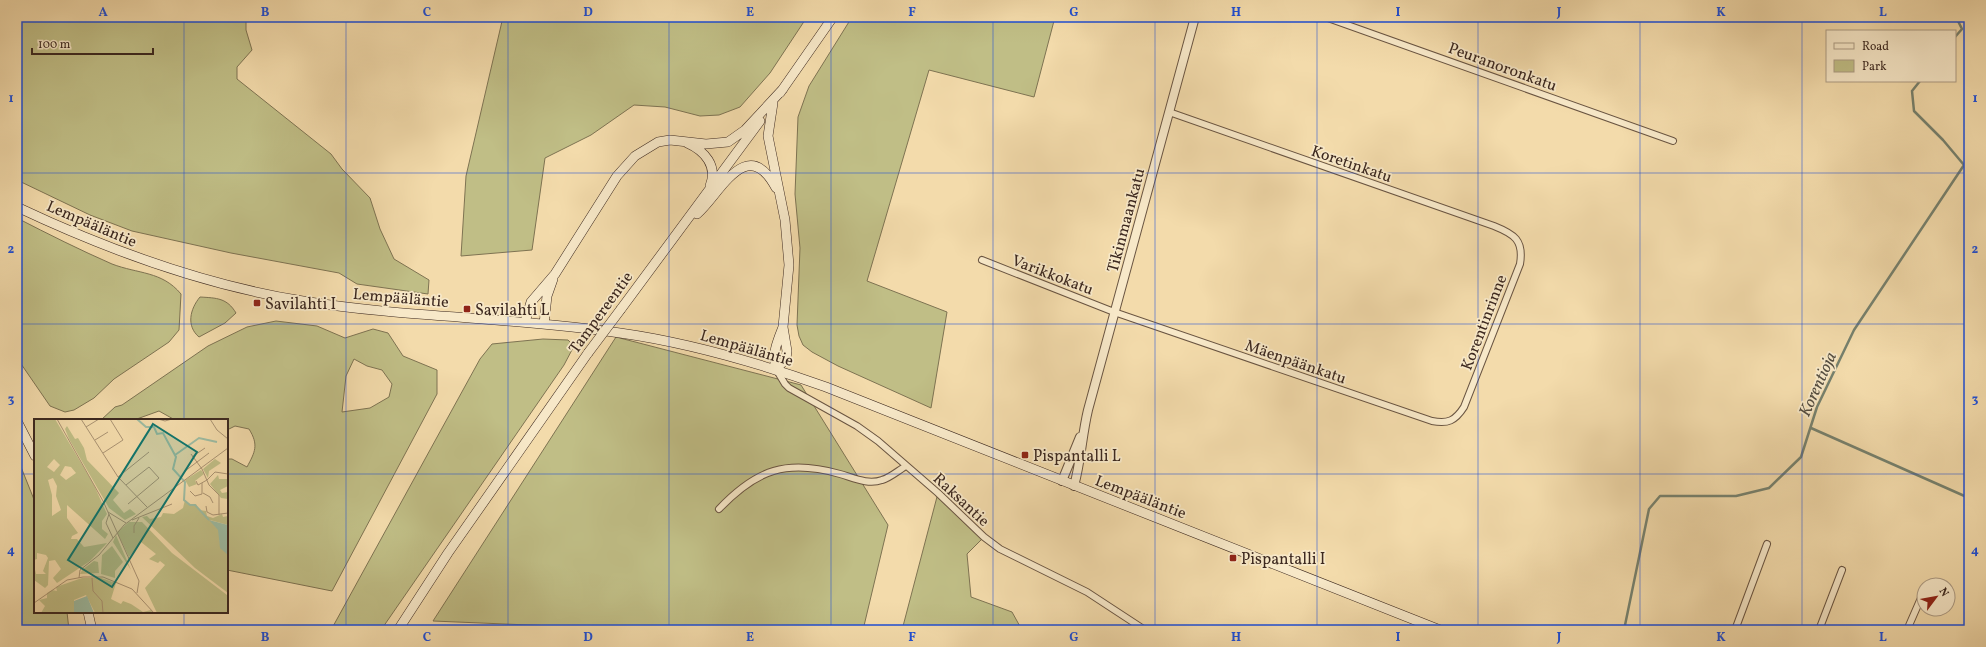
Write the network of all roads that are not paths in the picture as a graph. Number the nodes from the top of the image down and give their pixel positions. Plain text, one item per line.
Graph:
1 (833, 17) edge
2 (1196, 17) edge
3 (1325, 17) edge
4 (783, 89) junction
5 (773, 103) junction
6 (1169, 112) junction
7 (682, 141) junction
8 (1673, 141) dead end
9 (706, 194) junction
10 (782, 204) junction
11 (17, 207) edge
12 (681, 228) junction
13 (1521, 246) joint
14 (982, 260) dead end
15 (555, 274) junction
16 (1114, 312) junction
17 (525, 322) junction
18 (544, 324) junction
19 (776, 369) junction
20 (1464, 407) joint
21 (17, 421) edge
22 (1083, 430) junction
23 (34, 454) edge
24 (906, 466) junction
25 (1062, 481) junction
26 (1074, 486) junction
27 (719, 509) dead end
28 (1767, 544) dead end
29 (1842, 570) dead end
30 (1916, 608) edge
31 (88, 613) edge
32 (92, 630) edge
33 (398, 630) edge
34 (1145, 630) edge
35 (1440, 630) edge
36 (1735, 630) edge
37 (1819, 630) edge
38 (1907, 630) edge

1 - 4 main road, Tampereentie
2 - 6 street, Tikinmaankatu
3 - 8 street, Peuranoronkatu
4 - 5 main road, Tampereentie
4 - 7 main road
5 - 9 main road, Tampereentie
5 - 10 main road
6 - 13 street, Koretinkatu
6 - 16 street, Tikinmaankatu
7 - 9 main road
7 - 15 main road
9 - 12 main road, Tampereentie
10 - 12 main road
10 - 19 main road
11 - 17 main road, Lempääläntie
12 - 33 main road, Tampereentie, bridge
13 - 20 street, Korentinrinne
14 - 16 street, Varikkokatu
15 - 17 main road
15 - 18 main road
16 - 20 street, Mäenpäänkatu
16 - 22 street, Tikinmaankatu
17 - 18 main road, Lempääläntie
18 - 19 main road, Lempääläntie
19 - 24 street, Raksantie
19 - 25 main road, Lempääläntie
21 - 23 main road
22 - 25 street, Tikinmaankatu
22 - 26 street, Tikinmaankatu
24 - 27 street
24 - 34 street, Raksantie
25 - 26 main road, Lempääläntie
26 - 35 main road, Lempääläntie
28 - 36 street
29 - 37 street
30 - 38 street
31 - 32 main road

